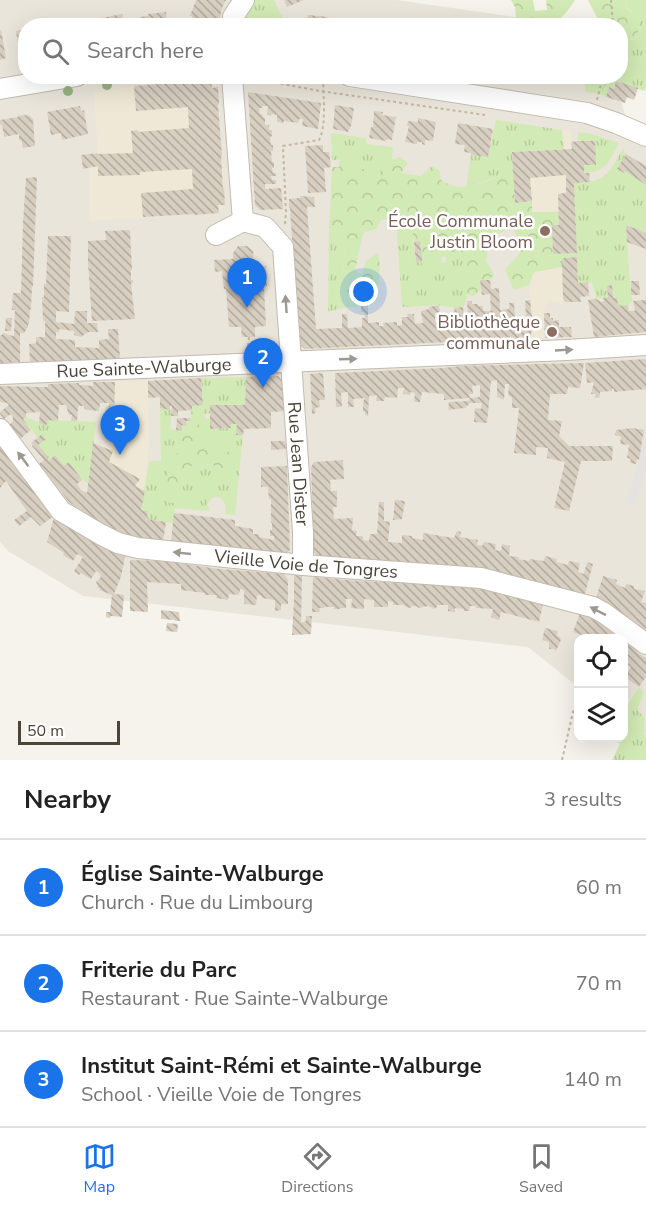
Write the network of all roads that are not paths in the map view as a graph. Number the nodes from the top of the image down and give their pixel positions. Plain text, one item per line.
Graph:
1 (244, 0) edge
2 (233, 18) edge
3 (30, 84) edge
4 (233, 84) edge
5 (400, 84) edge
6 (0, 89) edge
7 (646, 136) edge
8 (243, 221) junction
9 (216, 235) dead end
10 (646, 345) edge
11 (290, 362) junction
12 (0, 374) edge
13 (0, 429) edge
14 (303, 565) junction
15 (646, 645) edge

1 - 2 street
3 - 6 street
4 - 8 street
5 - 7 street
8 - 9 street
11 -> 8 street, Rue Jean Dister
11 -> 10 street, Rue Sainte-Walburge
11 - 12 street, Rue Sainte-Walburge
11 - 14 street, Rue Jean Dister
14 -> 13 street, Vieille Voie de Tongres
15 -> 14 street, Vieille Voie de Tongres

